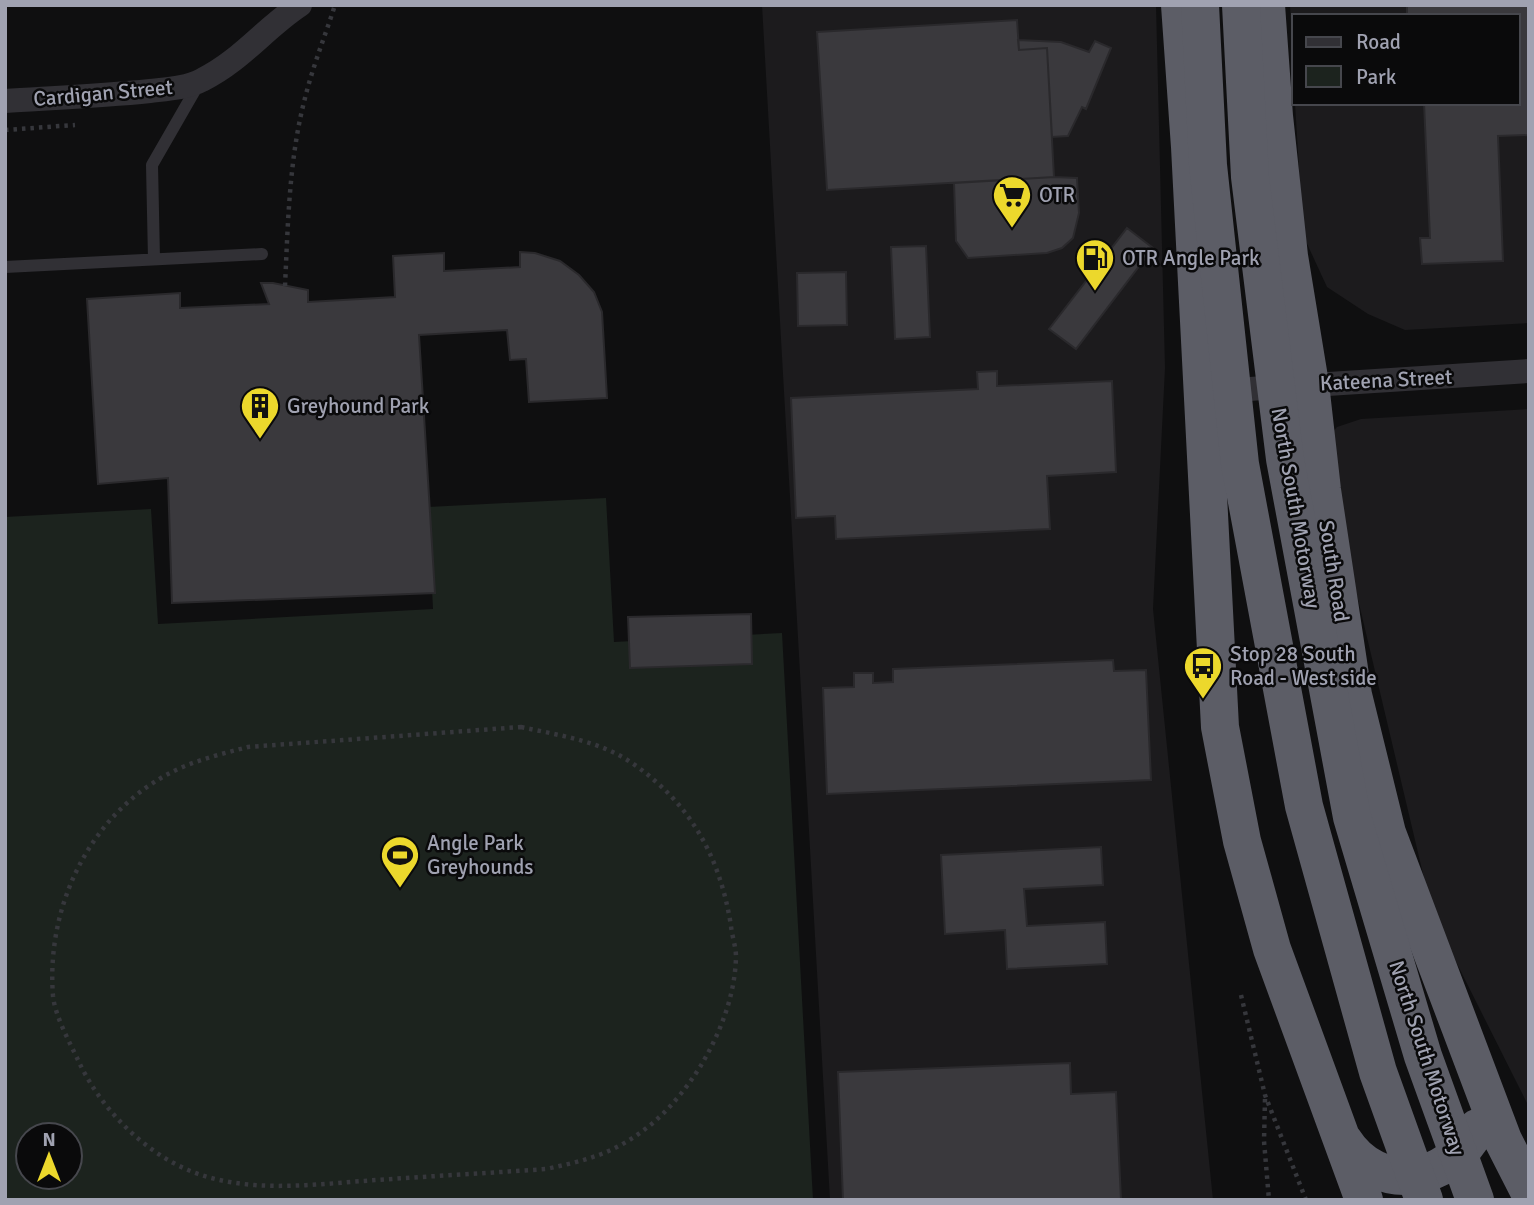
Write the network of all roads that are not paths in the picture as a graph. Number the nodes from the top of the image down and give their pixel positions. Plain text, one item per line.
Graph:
1 (300, 5) edge
2 (1180, 5) edge
3 (1200, 5) edge
4 (1241, 5) edge
5 (1266, 5) edge
6 (200, 82) junction
7 (5, 101) edge
8 (262, 254) dead end
9 (154, 259) junction
10 (5, 267) edge
11 (1529, 371) edge
12 (1310, 384) junction
13 (1202, 393) junction
14 (1481, 1085) junction
15 (1337, 1130) junction
16 (1503, 1140) junction
17 (1529, 1191) edge
18 (1363, 1200) edge
19 (1423, 1200) edge
20 (1475, 1200) edge
21 (1518, 1200) edge

1 - 6 street, Cardigan Street
2 - 13 highway
3 - 19 highway, bridge
4 - 20 highway, North South Motorway, bridge
5 - 12 highway, South Road
6 - 7 street, Cardigan Street
6 - 9 lane
8 - 9 lane
9 - 10 lane
11 - 12 street, Kateena Street
12 - 13 street, Kateena Street
12 - 14 highway, South Road
13 - 15 highway
14 - 15 highway
14 - 16 highway, South Road
15 - 18 highway
16 - 17 highway, South Road
16 - 21 highway

